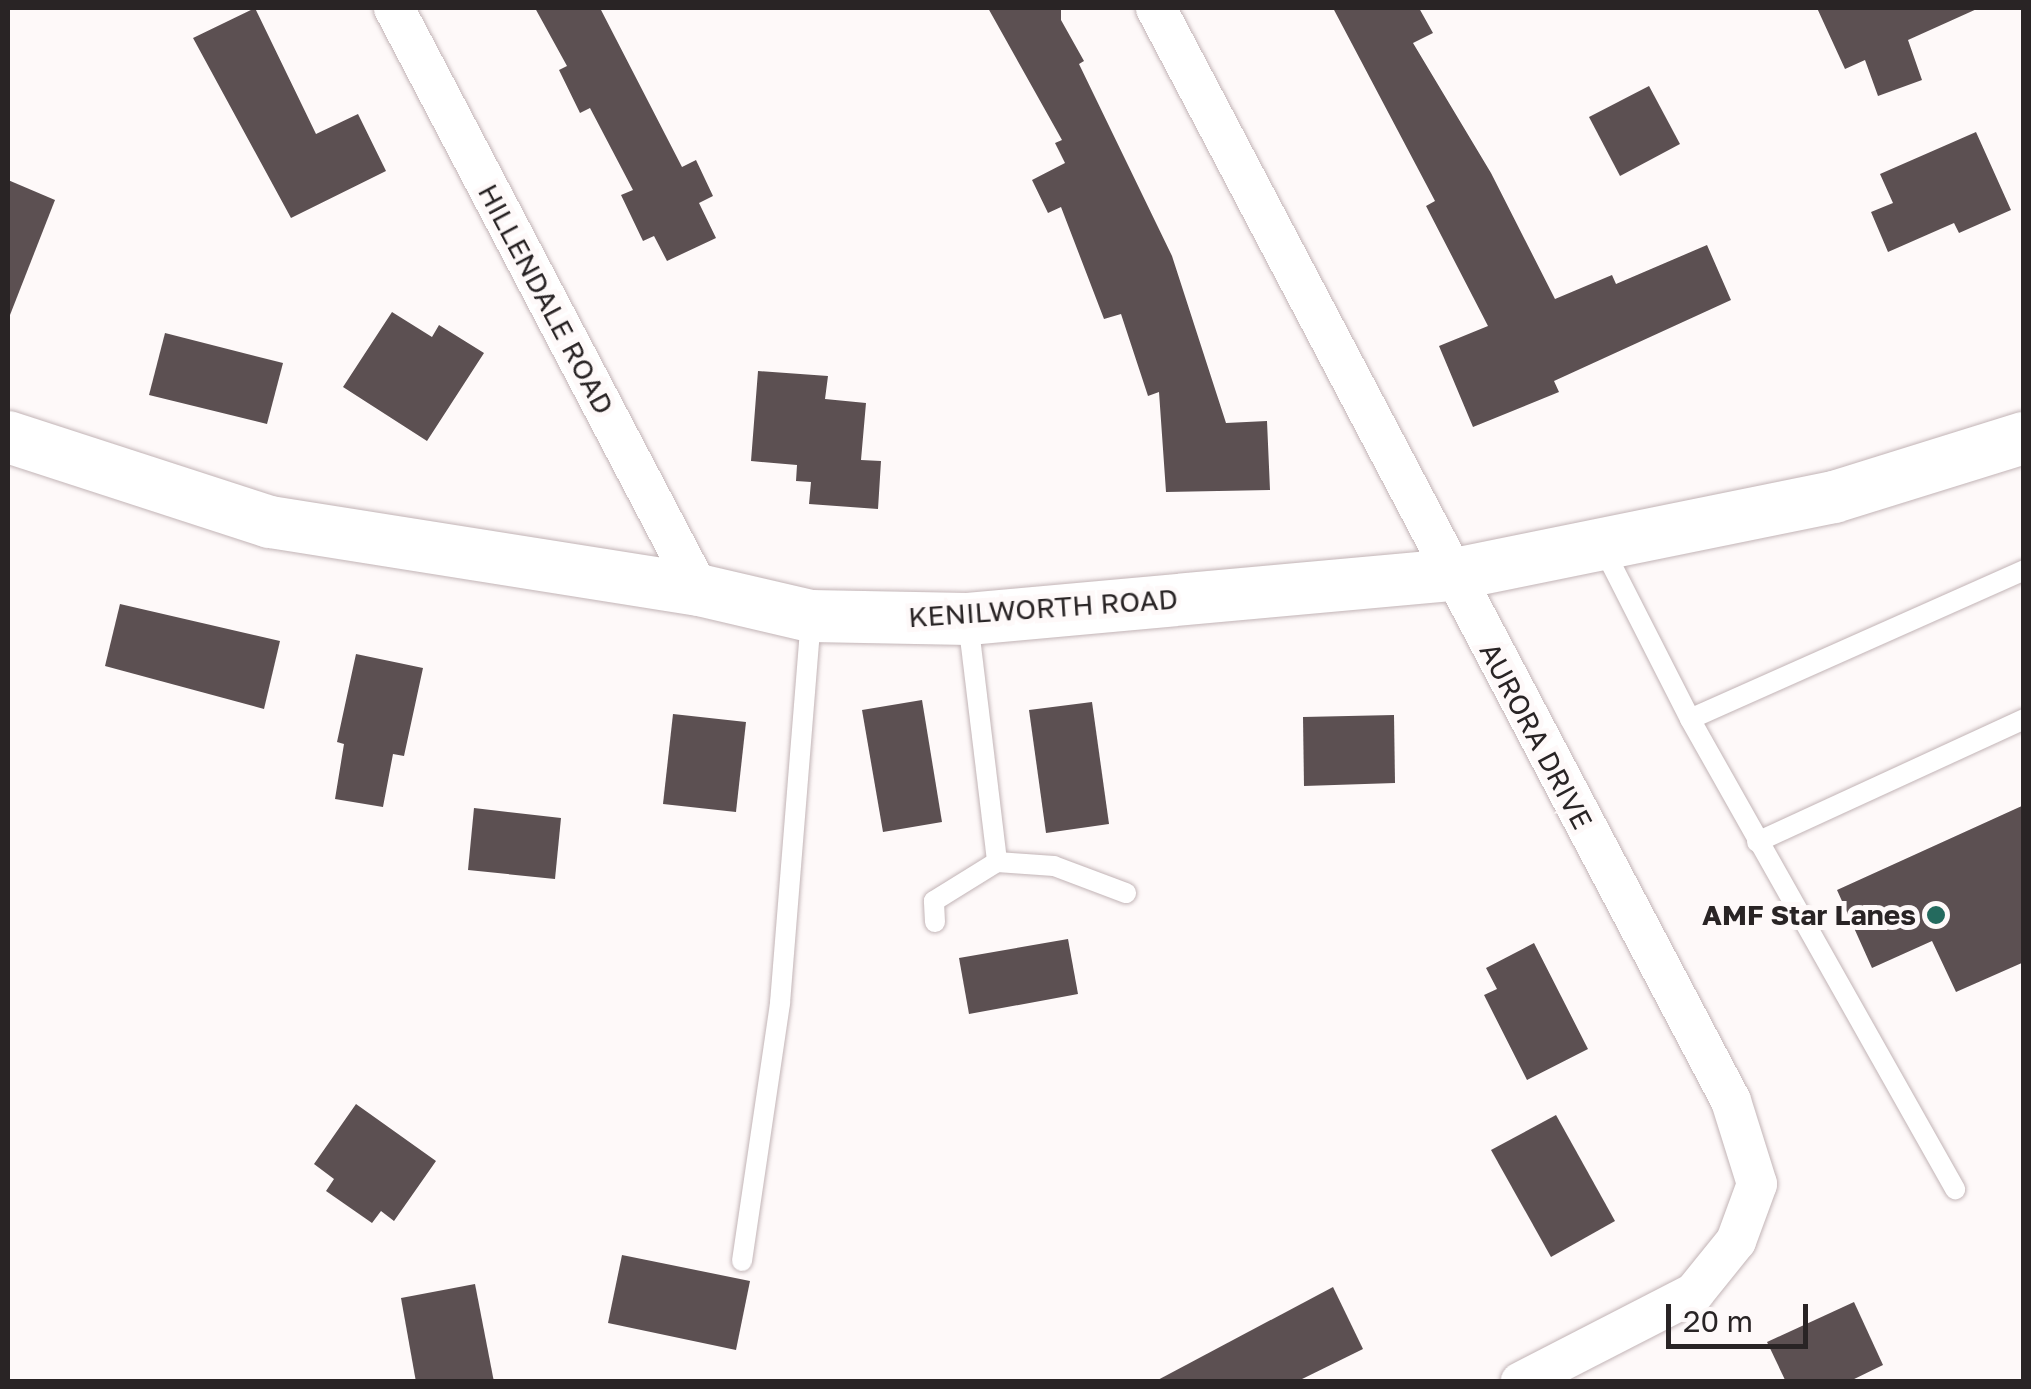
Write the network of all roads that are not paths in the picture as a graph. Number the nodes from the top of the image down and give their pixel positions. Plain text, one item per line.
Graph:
1 (394, 8) edge
2 (1156, 8) edge
3 (8, 438) edge
4 (2024, 438) edge
5 (1601, 544) junction
6 (2024, 570) edge
7 (1450, 574) junction
8 (699, 590) junction
9 (811, 616) junction
10 (968, 619) junction
11 (1690, 719) junction
12 (2024, 719) edge
13 (1757, 842) junction
14 (998, 862) junction
15 (1126, 893) dead end
16 (936, 922) dead end
17 (1955, 1189) dead end
18 (742, 1261) dead end
19 (1521, 1382) edge

1 - 8 street, HILLENDALE ROAD
2 - 7 street, AURORA DRIVE
3 - 8 street, KENILWORTH ROAD
4 - 5 street, KENILWORTH ROAD
5 - 7 street, KENILWORTH ROAD
5 - 11 lane
6 - 11 lane
7 - 10 street, KENILWORTH ROAD
7 - 19 street, AURORA DRIVE
8 - 9 street, KENILWORTH ROAD
9 - 10 street, KENILWORTH ROAD
9 - 18 lane
10 - 14 lane
11 - 13 lane
12 - 13 lane
13 - 17 lane
14 - 15 lane
14 - 16 lane

